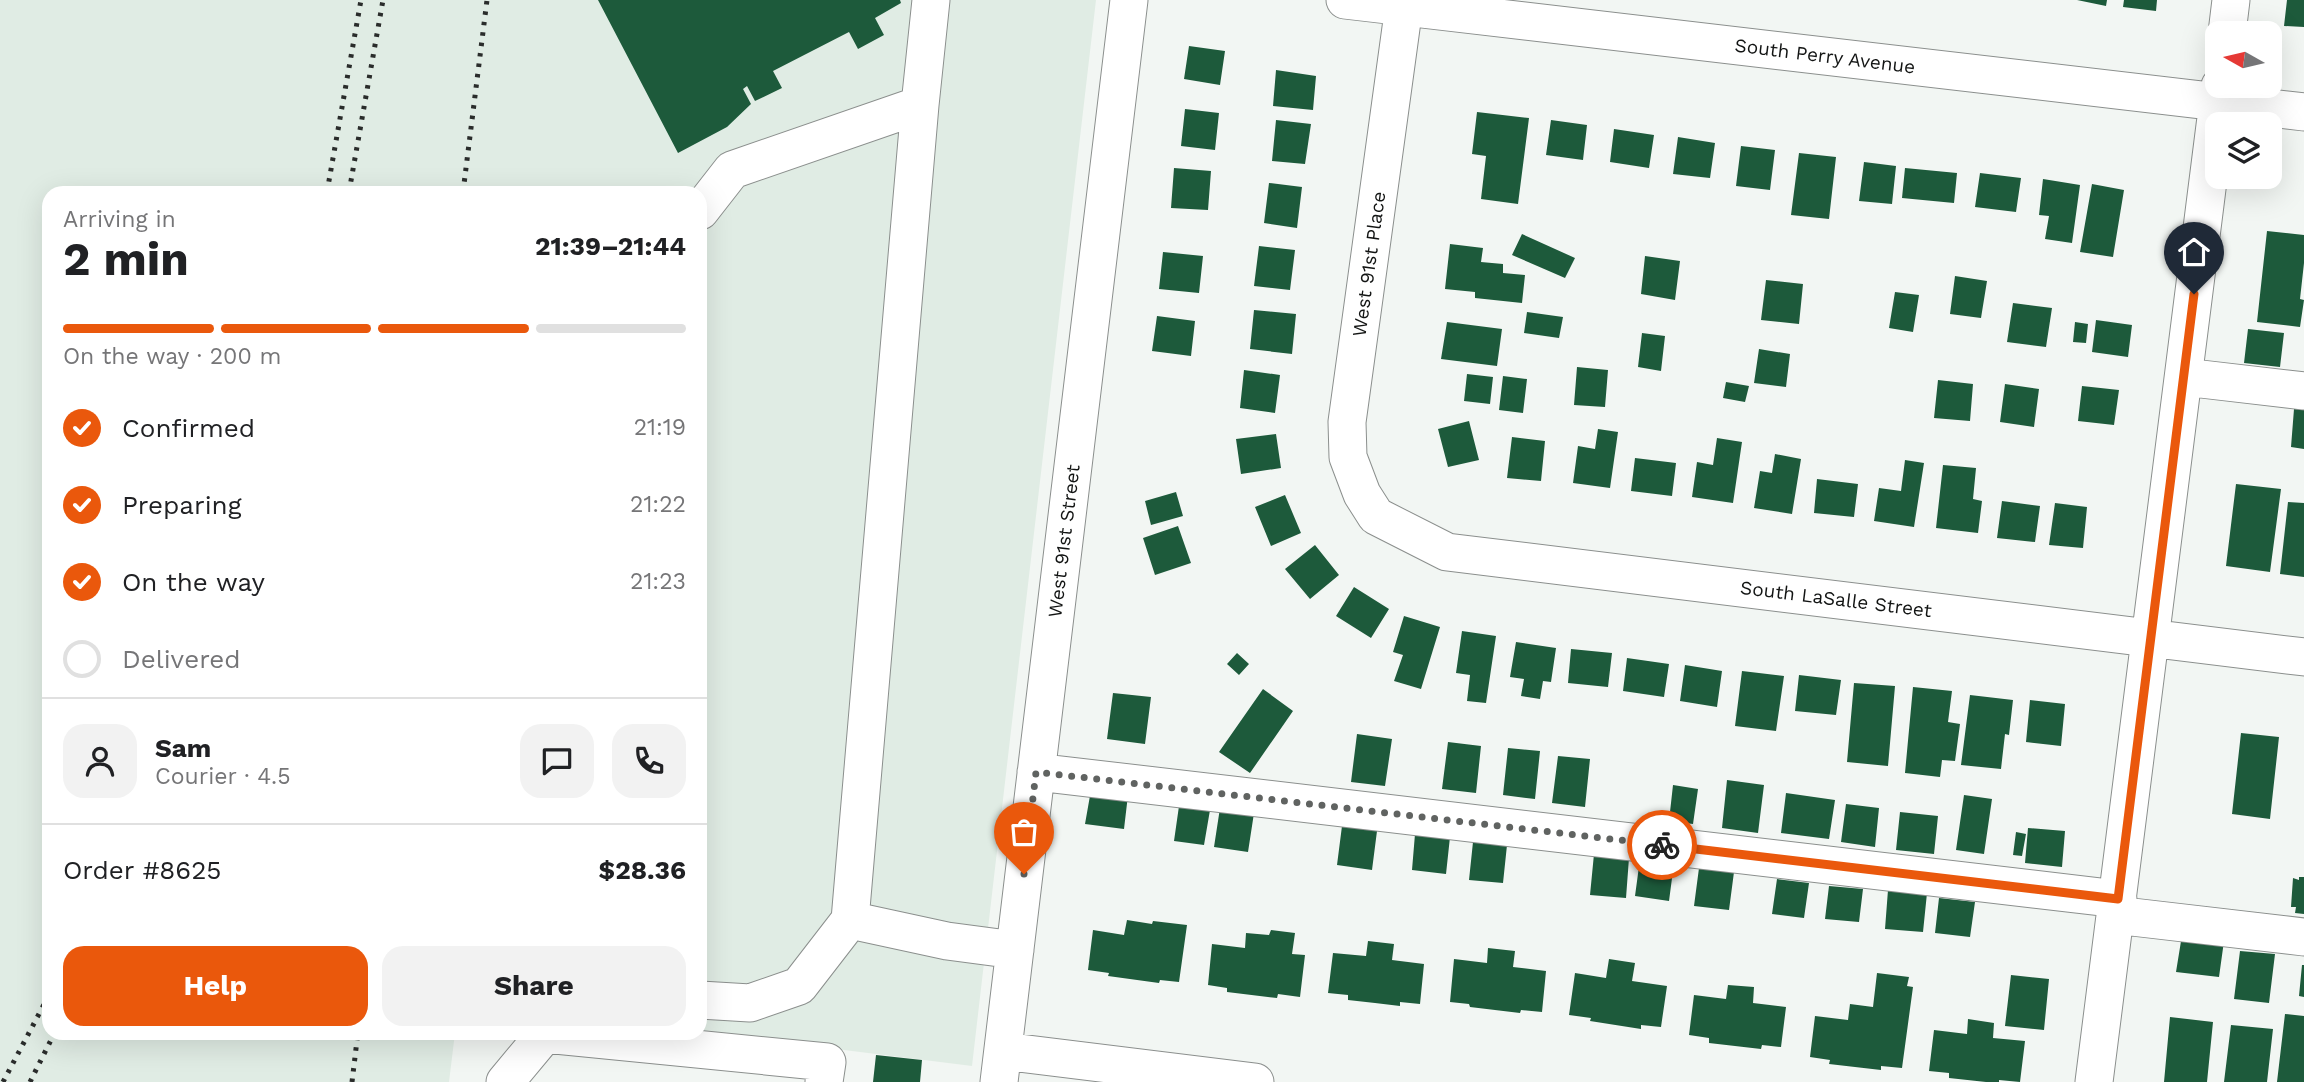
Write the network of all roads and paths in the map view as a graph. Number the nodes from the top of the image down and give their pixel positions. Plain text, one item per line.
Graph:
1 (931, 0) edge
2 (1129, 0) edge
3 (1345, 0) edge
4 (2231, 0) edge
5 (1404, 6) junction
6 (2228, 21) edge
7 (2205, 92) edge
8 (2219, 98) edge
9 (2238, 98) edge
10 (920, 105) junction
11 (2304, 112) edge
12 (707, 202) edge
13 (2184, 377) junction
14 (2304, 391) edge
15 (1377, 516) joint
16 (2151, 638) junction
17 (2304, 657) edge
18 (1036, 772) junction
19 (2117, 907) junction
20 (850, 920) junction
21 (2304, 937) edge
22 (1015, 950) junction
23 (707, 1000) edge
24 (540, 1040) edge
25 (605, 1040) edge
26 (1001, 1067) edge
27 (505, 1082) edge
28 (824, 1082) edge
29 (1255, 1082) edge
30 (2094, 1082) edge

1 - 10 street
2 - 18 street, West 91st Street
3 - 5 street, South Perry Avenue
4 - 6 street
5 - 7 street, South Perry Avenue
5 - 15 street, West 91st Place
8 - 13 street
9 - 11 street, South Perry Avenue
10 - 12 street
10 - 20 street
13 - 14 street
13 - 16 street
15 - 16 street, South LaSalle Street
16 - 17 street, South LaSalle Street
16 - 19 street
18 - 19 street
18 - 22 street, West 91st Street
19 - 21 street
19 - 30 street
20 - 22 street
20 - 23 street
22 - 26 street, West 91st Street
24 - 27 street
25 - 28 street
26 - 29 street

